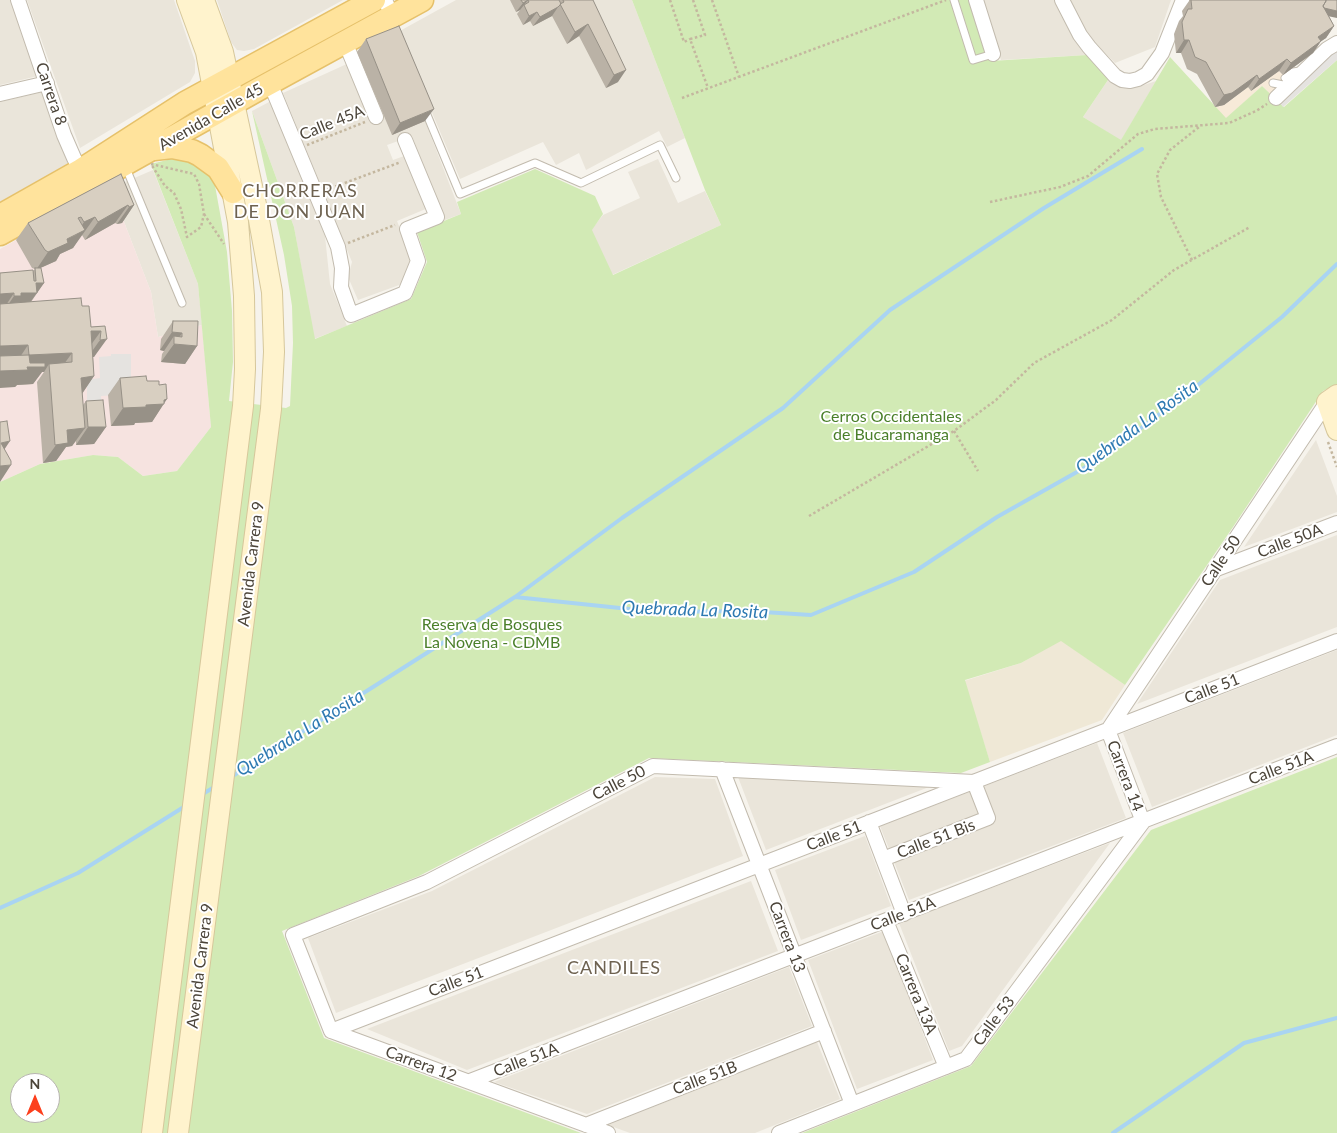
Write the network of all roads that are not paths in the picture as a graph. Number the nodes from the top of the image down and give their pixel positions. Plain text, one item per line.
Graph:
1 (18, 0) edge
2 (187, 0) edge
3 (204, 0) edge
4 (374, 0) edge
5 (422, 0) edge
6 (954, 0) edge
7 (976, 0) edge
8 (1062, 0) edge
9 (1183, 0) edge
10 (389, 15) edge
11 (346, 42) junction
12 (1337, 43) edge
13 (993, 54) joint
14 (1288, 81) junction
15 (48, 83) junction
16 (221, 83) junction
17 (270, 83) junction
18 (1273, 83) edge
19 (0, 94) edge
20 (1276, 98) road end
21 (422, 103) edge
22 (226, 107) junction
23 (376, 117) road end
24 (406, 140) dead end
25 (153, 149) junction
26 (125, 165) junction
27 (85, 178) junction
28 (676, 178) dead end
29 (233, 192) junction
30 (0, 216) edge
31 (0, 234) edge
32 (182, 303) dead end
33 (1332, 398) edge
34 (1337, 430) edge
35 (1337, 523) edge
36 (1214, 570) junction
37 (1337, 641) edge
38 (1108, 730) junction
39 (1337, 746) edge
40 (722, 770) junction
41 (974, 782) junction
42 (869, 822) junction
43 (1143, 822) junction
44 (883, 858) junction
45 (759, 865) junction
46 (904, 914) junction
47 (886, 921) junction
48 (795, 956) junction
49 (331, 1031) junction
50 (824, 1031) junction
51 (946, 1067) junction
52 (470, 1081) junction
53 (852, 1104) junction
54 (586, 1125) junction
55 (152, 1133) edge
56 (178, 1133) edge
57 (608, 1133) edge
58 (779, 1133) edge

1 - 15 street, Carrera 8
2 - 16 main road, Avenida Carrera 9
3 - 16 main road, Avenida Carrera 9
4 - 16 main road, Avenida Calle 45
5 - 10 main road, Avenida Calle 45
6 - 13 lane
7 - 13 street
8 - 9 street
10 - 11 main road, Avenida Calle 45
11 - 17 main road, Avenida Calle 45
11 - 23 street
12 - 14 street
14 - 18 lane
14 - 20 street
15 - 19 street
15 - 27 street, Carrera 8
16 - 22 main road, Avenida Carrera 9
16 - 27 main road, Avenida Calle 45
17 - 22 main road, Avenida Calle 45
17 - 24 street
21 - 28 lane
22 - 25 main road, Avenida Calle 45
22 - 29 main road, Avenida Carrera 9
22 - 56 main road, Avenida Carrera 9
25 - 26 main road, Avenida Calle 45
25 - 29 main road
26 - 27 main road, Avenida Calle 45
26 - 32 lane
27 - 30 main road, Avenida Calle 45
27 - 31 main road, Avenida Calle 45
29 - 55 main road, Avenida Carrera 9
33 - 34 main road
33 - 36 street, Calle 50
35 - 36 street, Calle 50A
36 - 38 street, Calle 50
37 - 38 street, Calle 51
38 - 41 street, Calle 51
38 - 43 street, Carrera 14
39 - 43 street, Calle 51A
40 - 41 street, Calle 50
40 - 45 street, Carrera 13
40 - 49 street, Calle 50
41 - 42 street, Calle 51
41 - 44 street, Calle 51 Bis
42 - 44 street
42 - 45 street, Calle 51
43 - 46 street, Calle 51A
43 - 51 street, Calle 53
44 - 46 street
45 - 48 street, Carrera 13
45 - 49 street, Calle 51
46 - 47 street, Calle 51A
47 - 48 street, Calle 51A
47 - 51 street, Carrera 13A
48 - 50 street, Carrera 13
48 - 52 street, Calle 51A
49 - 52 street, Carrera 12
50 - 53 street, Carrera 13
50 - 54 street, Calle 51B
51 - 53 street, Calle 53
52 - 54 street, Carrera 12
53 - 58 street, Calle 53
54 - 57 street, Carrera 12

